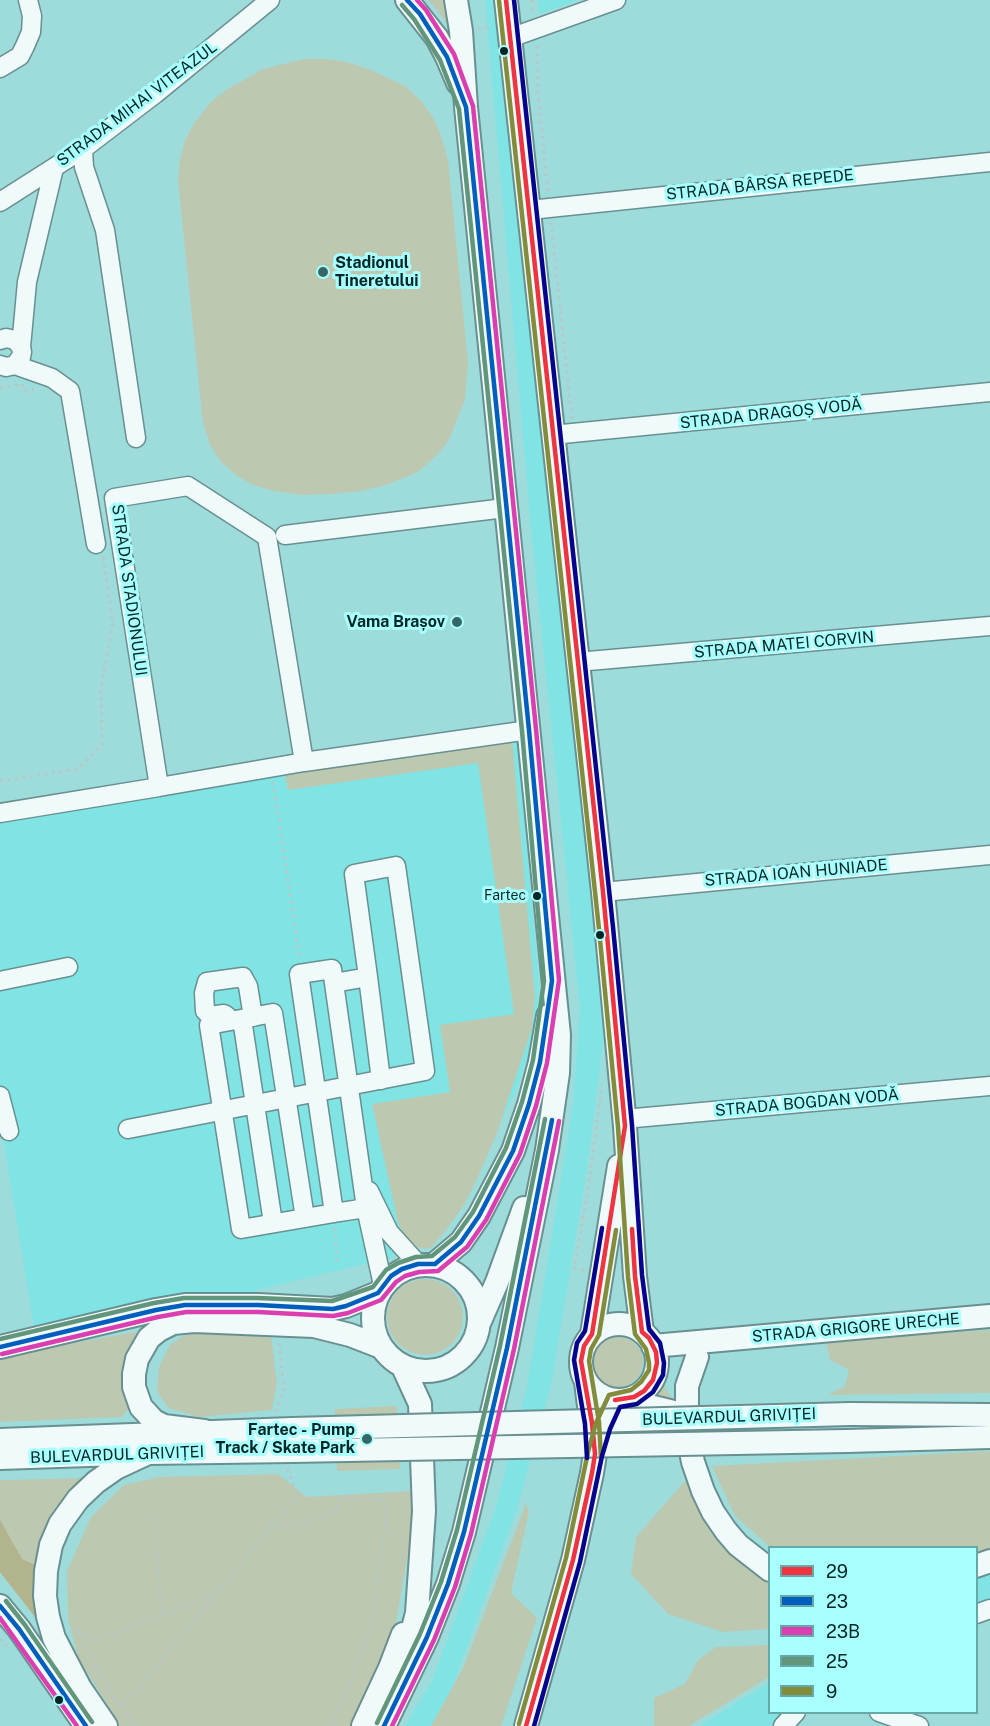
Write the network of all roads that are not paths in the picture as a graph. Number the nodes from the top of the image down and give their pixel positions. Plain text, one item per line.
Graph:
1 (28, 0) edge
2 (270, 0) edge
3 (407, 0) edge
4 (456, 0) edge
5 (506, 0) edge
6 (616, 0) edge
7 (510, 38) junction
8 (0, 68) edge
9 (466, 107) junction
10 (83, 149) junction
11 (990, 162) edge
12 (54, 168) junction
13 (0, 202) edge
14 (530, 210) junction
15 (0, 340) edge
16 (12, 359) edge
17 (990, 392) edge
18 (552, 435) junction
19 (136, 438) dead end
20 (505, 508) junction
21 (285, 536) dead end
22 (96, 544) road end
23 (990, 626) edge
24 (577, 662) junction
25 (529, 730) junction
26 (304, 762) junction
27 (159, 787) junction
28 (0, 813) edge
29 (990, 855) edge
30 (603, 892) junction
31 (68, 967) dead end
32 (368, 977) junction
33 (0, 981) edge
34 (334, 983) junction
35 (243, 1019) junction
36 (549, 1067) junction
37 (381, 1080) junction
38 (990, 1086) edge
39 (348, 1087) junction
40 (316, 1093) junction
41 (0, 1096) edge
42 (286, 1098) junction
43 (256, 1104) junction
44 (222, 1110) junction
45 (625, 1122) junction
46 (128, 1129) dead end
47 (9, 1131) dead end
48 (360, 1172) junction
49 (366, 1208) junction
50 (334, 1213) junction
51 (305, 1218) junction
52 (273, 1223) junction
53 (427, 1264) junction
54 (380, 1289) junction
55 (990, 1316) edge
56 (480, 1321) junction
57 (592, 1334) junction
58 (722, 1340) junction
59 (651, 1344) junction
60 (0, 1347) edge
61 (381, 1347) junction
62 (697, 1357) junction
63 (403, 1367) junction
64 (443, 1369) junction
65 (586, 1382) junction
66 (657, 1382) junction
67 (619, 1400) junction
68 (420, 1404) junction
69 (686, 1415) junction
70 (990, 1415) edge
71 (204, 1431) junction
72 (990, 1437) edge
73 (0, 1440) edge
74 (287, 1440) junction
75 (148, 1453) junction
76 (595, 1454) junction
77 (0, 1458) edge
78 (422, 1556) junction
79 (768, 1568) edge
80 (0, 1606) edge
81 (795, 1714) edge
82 (882, 1714) edge
83 (86, 1726) edge
84 (106, 1726) edge
85 (363, 1726) edge
86 (379, 1726) edge
87 (384, 1726) edge
88 (526, 1726) edge
89 (783, 1726) edge
90 (919, 1726) edge

1 - 8 street
2 - 10 street, STRADA MIHAI VITEAZUL
3 - 9 main road
4 - 9 main road
5 - 7 main road
6 - 7 street
7 - 14 main road
9 - 20 main road
10 - 12 street, STRADA MIHAI VITEAZUL
10 - 19 street
11 - 14 street, STRADA BÂRSA REPEDE
12 - 13 street, STRADA MIHAI VITEAZUL
12 - 16 street
14 - 18 main road
15 - 16 street
16 - 22 street
17 - 18 street, STRADA DRAGOȘ VODĂ
18 - 24 main road
20 - 21 street
20 - 25 main road
23 - 24 street, STRADA MATEI CORVIN
24 - 30 main road
25 - 26 street
25 - 36 main road
26 - 27 street
26 - 27 street, STRADA STADIONULUI
27 - 28 street
29 - 30 street, STRADA IOAN HUNIADE
30 - 45 main road
31 - 33 street
32 - 34 street
32 - 37 street
32 - 37 street
34 - 39 street
34 - 40 street
35 - 42 street
35 - 43 street
35 - 44 street
36 - 53 main road
36 - 56 main road
36 - 87 main road
37 - 39 street
38 - 45 street, STRADA BOGDAN VODĂ
39 - 40 street
39 - 48 street
40 - 42 street
40 - 50 street
41 - 47 street
42 - 43 street
42 - 51 street
43 - 44 street
43 - 52 street
44 - 46 street
44 - 52 street
45 - 57 main road
45 - 59 main road
48 - 49 street
48 - 53 street
49 - 50 street
49 - 54 street
50 - 51 street
51 - 52 street
53 - 54 main road
53 - 56 main road
54 - 60 main road
54 - 61 main road
55 - 58 main road, STRADA GRIGORE URECHE
56 - 64 main road
57 - 59 main road
57 - 65 main road
58 - 59 main road, STRADA GRIGORE URECHE
58 - 62 main road, STRADA GRIGORE URECHE
59 - 66 main road
61 - 63 main road
61 - 71 main road
62 - 66 main road, STRADA GRIGORE URECHE
62 - 69 main road
63 - 64 main road
63 - 68 main road
64 - 68 main road
65 - 67 main road
65 - 76 main road
66 - 67 main road
66 - 69 main road
67 - 69 main road
67 - 76 main road
68 - 78 main road
69 - 79 main road
70 - 74 main road, BULEVARDUL GRIVIȚEI, bridge
71 - 73 main road, BULEVARDUL GRIVIȚEI
71 - 74 main road, BULEVARDUL GRIVIȚEI
72 - 74 main road, BULEVARDUL GRIVIȚEI, bridge
74 - 75 main road, BULEVARDUL GRIVIȚEI
75 - 77 main road, BULEVARDUL GRIVIȚEI
75 - 84 main road
76 - 88 main road
78 - 85 main road
78 - 86 main road
80 - 83 main road
81 - 89 street
82 - 90 street

